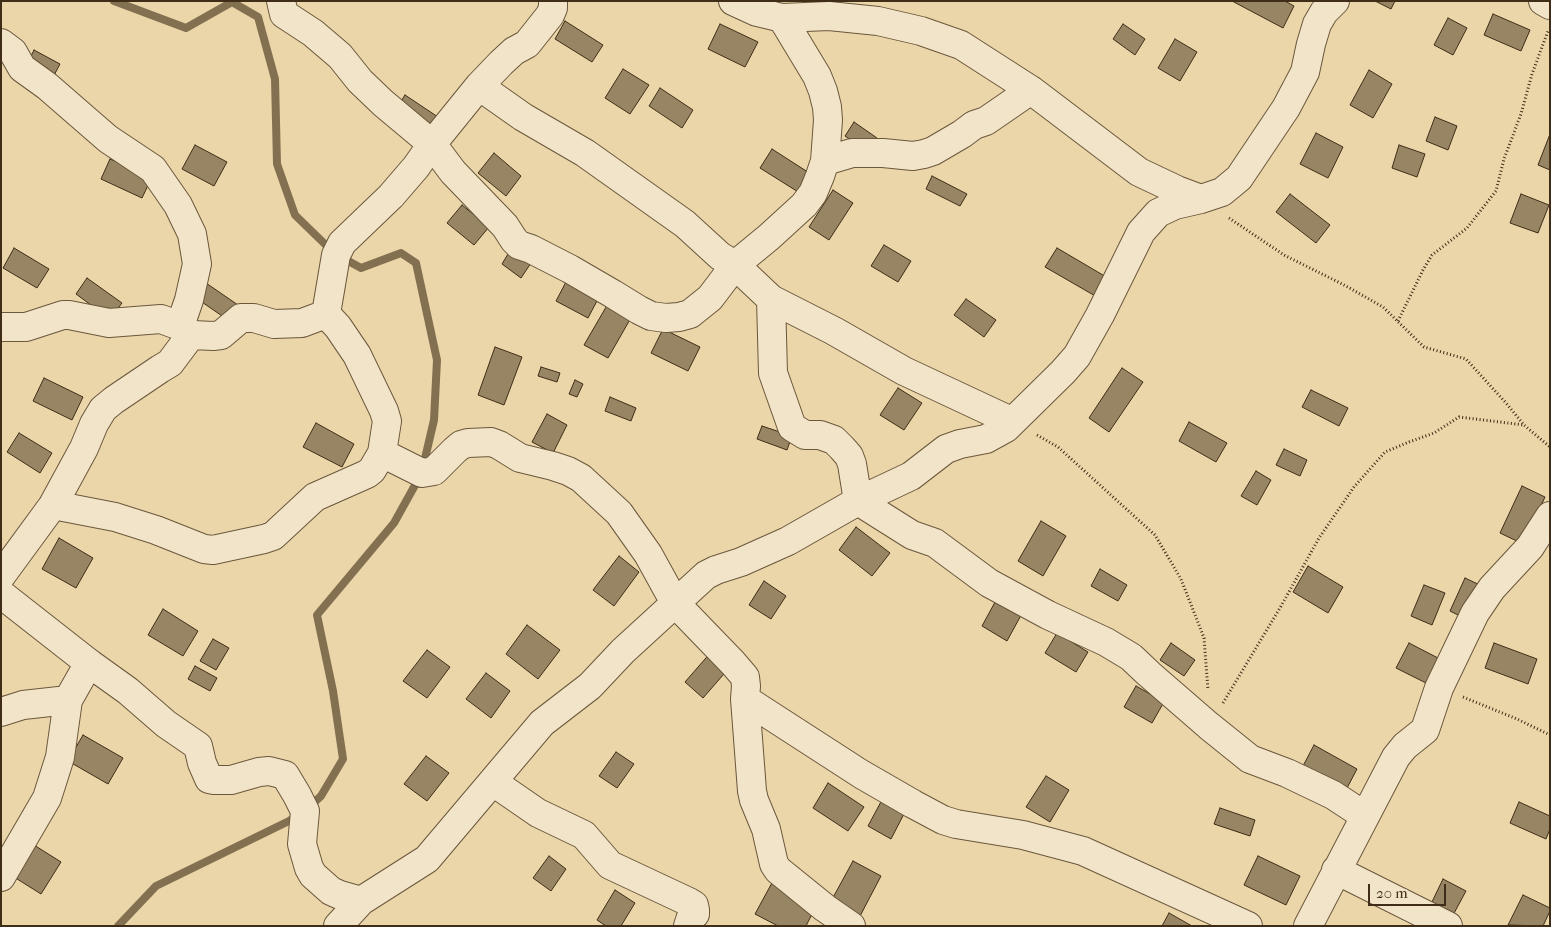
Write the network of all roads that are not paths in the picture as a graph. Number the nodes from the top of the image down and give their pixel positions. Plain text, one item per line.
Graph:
1 (280, 1) edge
2 (553, 1) edge
3 (733, 1) edge
4 (1335, 1) edge
5 (1543, 1) edge
6 (1550, 4) edge
7 (834, 8) edge
8 (782, 18) junction
9 (1, 43) edge
10 (478, 86) junction
11 (1032, 90) junction
12 (432, 144) junction
13 (825, 161) junction
14 (1201, 199) junction
15 (735, 265) junction
16 (771, 299) junction
17 (326, 314) junction
18 (1, 326) edge
19 (187, 330) junction
20 (1011, 421) junction
21 (382, 453) junction
22 (858, 501) junction
23 (53, 505) junction
24 (1550, 516) edge
25 (1, 576) edge
26 (1, 594) edge
27 (675, 603) junction
28 (89, 663) junction
29 (746, 698) junction
30 (68, 700) junction
31 (1, 712) edge
32 (493, 782) junction
33 (1365, 816) junction
34 (1336, 870) junction
35 (1, 877) edge
36 (343, 918) edge
37 (688, 926) edge
38 (851, 926) edge
39 (1248, 926) edge
40 (1308, 926) edge
41 (1448, 926) edge

1 - 12 street
2 - 10 street
3 - 8 street
4 - 14 street
5 - 6 street
7 - 8 street
7 - 11 street
8 - 13 street
9 - 19 street
10 - 12 street
10 - 15 street
11 - 13 street
11 - 14 street
12 - 15 street
12 - 17 street
13 - 15 street
14 - 20 street
15 - 16 street
16 - 20 street
16 - 22 street
17 - 19 street
17 - 21 street
18 - 19 street
19 - 23 street
20 - 22 street
21 - 23 street
21 - 27 street
22 - 27 street
22 - 33 street
23 - 25 street
24 - 33 street
26 - 28 street
27 - 29 street
27 - 32 street
28 - 30 street
28 - 36 street
29 - 38 street
29 - 39 street
30 - 31 street
30 - 35 street
32 - 36 street
32 - 37 street
33 - 34 street
34 - 40 street
34 - 41 street

